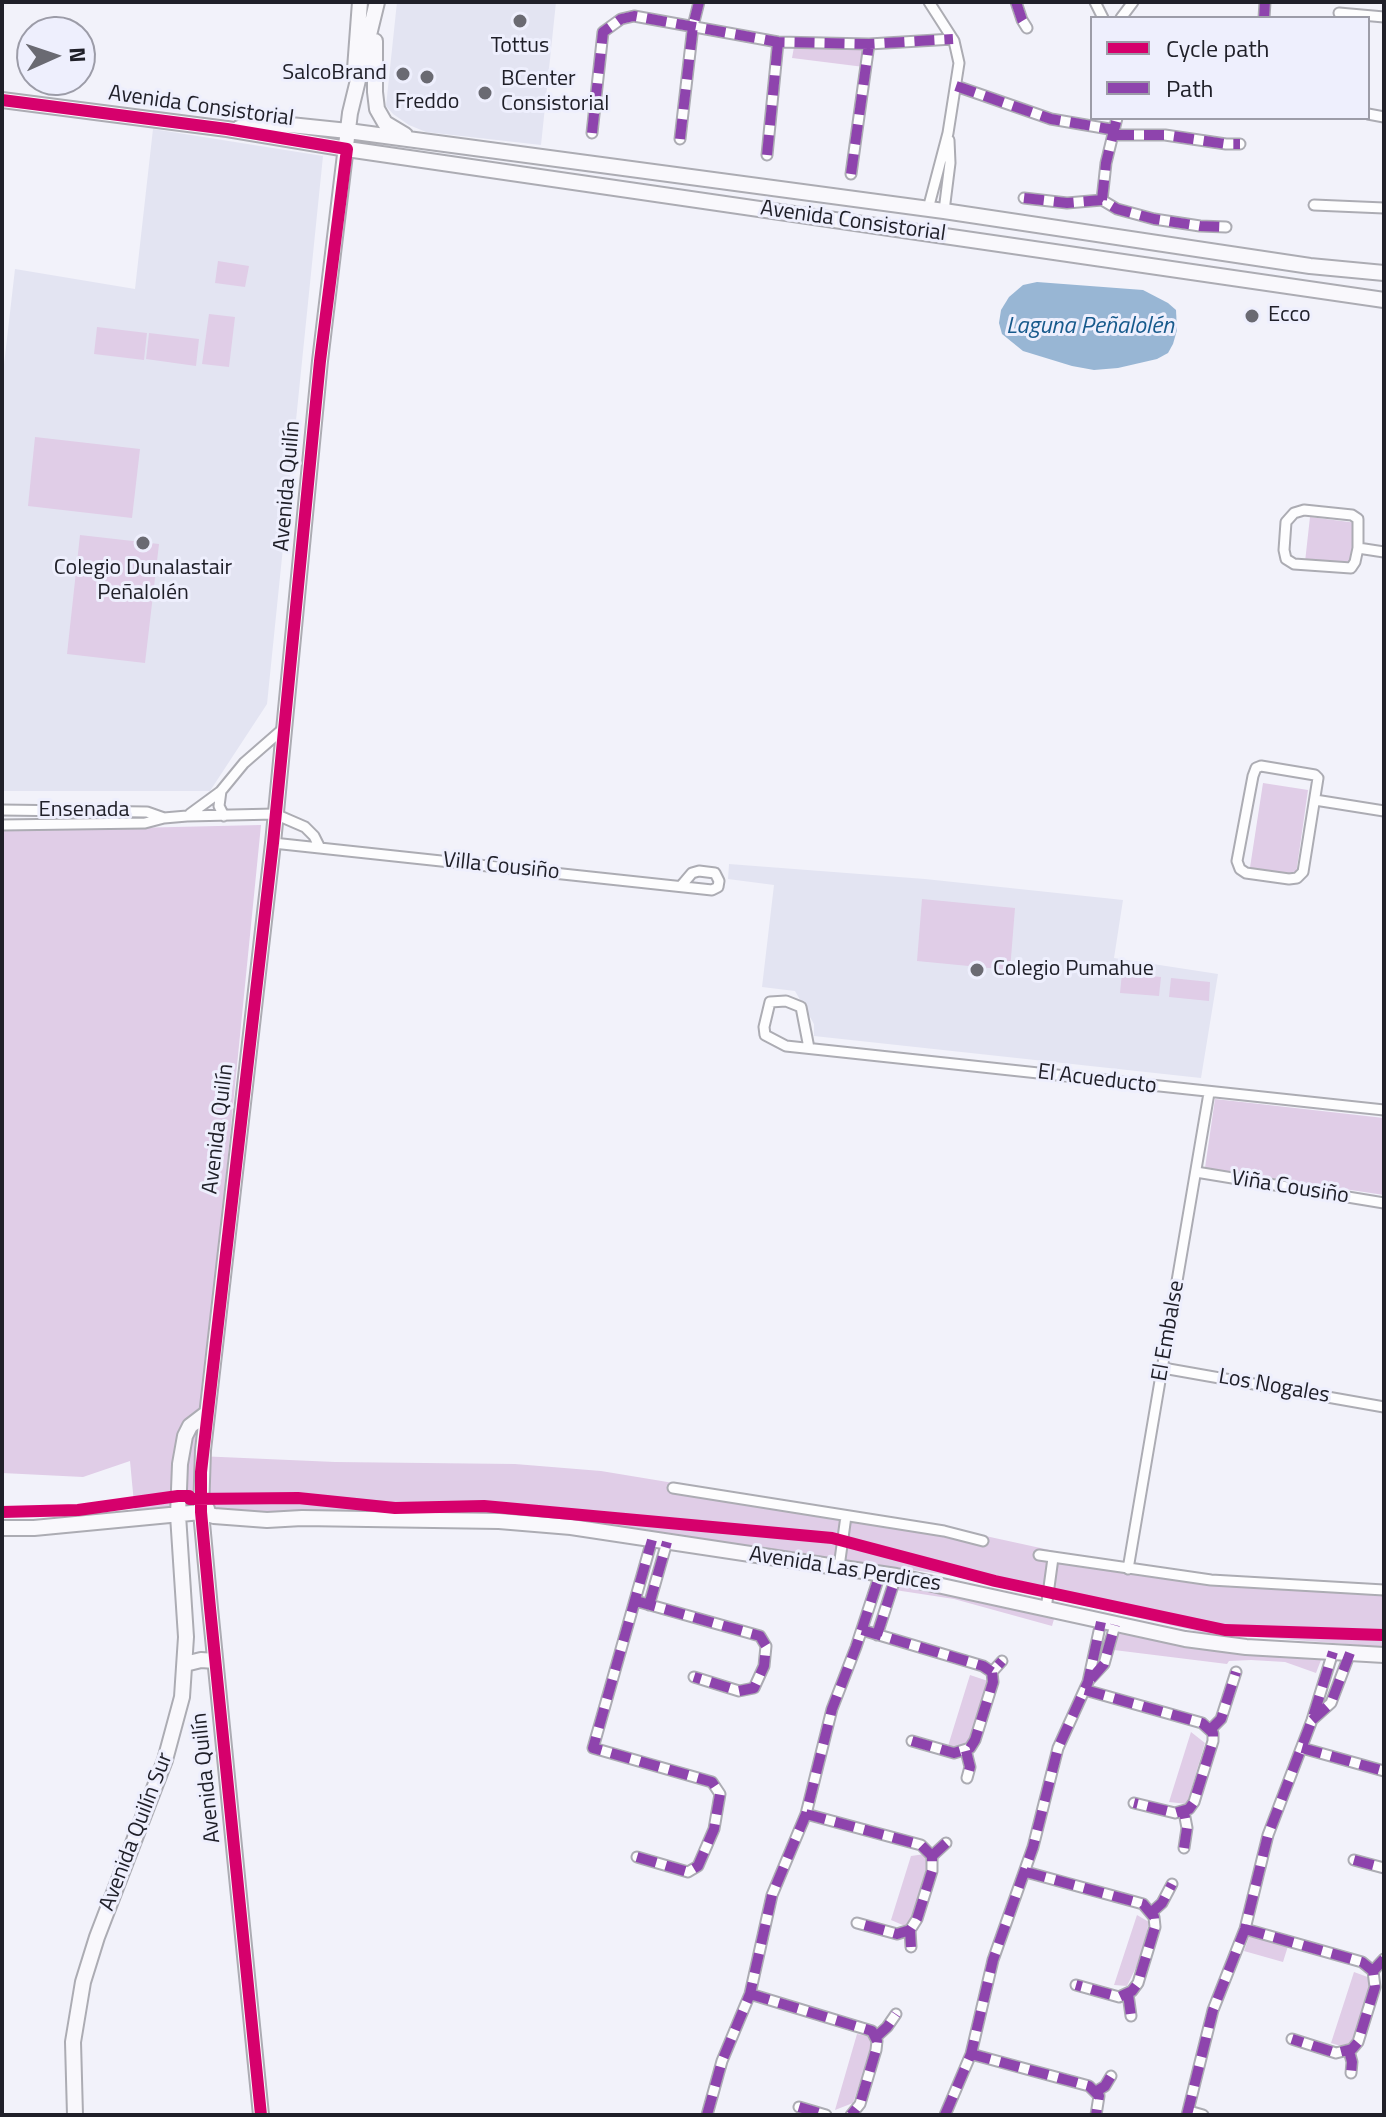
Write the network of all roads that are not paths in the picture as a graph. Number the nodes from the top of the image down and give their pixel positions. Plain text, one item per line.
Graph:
1 (360, 2) edge
2 (699, 2) edge
3 (929, 2) edge
4 (1016, 2) edge
5 (376, 9) edge
6 (1339, 13) dead end
7 (1384, 17) edge
8 (693, 26) junction
9 (1027, 28) dead end
10 (953, 39) junction
11 (778, 42) junction
12 (869, 44) junction
13 (956, 86) junction
14 (353, 97) junction
15 (2, 100) edge
16 (1117, 120) edge
17 (227, 129) junction
18 (348, 131) junction
19 (1114, 132) junction
20 (592, 133) dead end
21 (948, 133) junction
22 (680, 139) dead end
23 (420, 141) junction
24 (1240, 144) dead end
25 (347, 149) junction
26 (767, 155) dead end
27 (591, 164) junction
28 (652, 172) junction
29 (851, 174) dead end
30 (586, 184) junction
31 (649, 193) junction
32 (1024, 198) dead end
33 (1102, 200) junction
34 (1314, 205) dead end
35 (1384, 208) edge
36 (928, 209) junction
37 (944, 211) junction
38 (1226, 227) dead end
39 (1100, 235) junction
40 (1095, 259) junction
41 (1384, 273) edge
42 (1384, 300) edge
43 (1358, 548) junction
44 (1384, 552) edge
45 (283, 729) junction
46 (221, 791) junction
47 (1315, 800) junction
48 (2, 810) edge
49 (13, 811) junction
50 (1384, 811) edge
51 (275, 814) junction
52 (187, 816) junction
53 (224, 816) junction
54 (164, 818) junction
55 (7, 825) edge
56 (273, 843) junction
57 (320, 848) junction
58 (681, 886) dead end
59 (809, 1048) junction
60 (1209, 1093) junction
61 (1384, 1110) edge
62 (1196, 1172) junction
63 (1384, 1203) edge
64 (1163, 1368) junction
65 (1384, 1407) edge
66 (207, 1413) junction
67 (673, 1488) dead end
68 (201, 1512) junction
69 (178, 1515) junction
70 (846, 1516) junction
71 (2, 1528) edge
72 (660, 1541) junction
73 (983, 1541) dead end
74 (1039, 1555) dead end
75 (1053, 1558) junction
76 (839, 1567) junction
77 (1128, 1569) junction
78 (880, 1574) junction
79 (896, 1576) junction
80 (1384, 1590) edge
81 (636, 1601) junction
82 (649, 1605) junction
83 (1046, 1609) junction
84 (1105, 1628) junction
85 (862, 1630) junction
86 (877, 1635) junction
87 (186, 1637) junction
88 (213, 1638) junction
89 (1333, 1652) junction
90 (1350, 1653) junction
91 (1384, 1655) edge
92 (215, 1661) junction
93 (1002, 1661) dead end
94 (185, 1664) junction
95 (992, 1672) junction
96 (1236, 1672) dead end
97 (694, 1677) dead end
98 (1087, 1686) junction
99 (1312, 1720) junction
100 (1211, 1729) junction
101 (912, 1741) dead end
102 (1302, 1748) junction
103 (966, 1751) junction
104 (1384, 1771) edge
105 (967, 1778) dead end
106 (1134, 1803) dead end
107 (1184, 1812) junction
108 (806, 1814) junction
109 (946, 1843) dead end
110 (1184, 1848) dead end
111 (932, 1856) junction
112 (637, 1857) dead end
113 (1354, 1860) dead end
114 (1384, 1868) edge
115 (1026, 1872) junction
116 (1172, 1884) dead end
117 (1152, 1912) junction
118 (857, 1923) dead end
119 (1245, 1929) junction
120 (910, 1930) junction
121 (911, 1947) dead end
122 (1384, 1959) edge
123 (1373, 1971) junction
124 (1076, 1985) dead end
125 (750, 1994) junction
126 (1128, 1994) junction
127 (896, 2014) dead end
128 (1131, 2016) dead end
129 (876, 2037) junction
130 (1292, 2039) dead end
131 (1349, 2051) junction
132 (971, 2054) junction
133 (1351, 2073) dead end
134 (1111, 2076) dead end
135 (1097, 2091) junction
136 (799, 2107) dead end
137 (1188, 2113) edge
138 (75, 2115) edge
139 (261, 2115) edge
140 (707, 2115) edge
141 (826, 2115) edge
142 (852, 2115) edge
143 (945, 2115) edge
144 (1096, 2115) edge
145 (1203, 2115) edge

1 - 14 street, Avenida Quilín
2 - 8 street
3 - 10 street
4 - 9 street
5 - 14 street, Avenida Quilín
5 - 23 street
6 - 7 street
8 - 11 street
8 - 20 street
8 - 22 street
10 - 12 street
10 - 13 street
11 - 12 street
11 - 26 street
12 - 29 street
13 - 19 street
13 - 21 street
14 - 18 street, Avenida Quilín
15 - 17 street, Avenida Consistorial
16 - 19 street
17 - 18 street, Avenida Consistorial
17 - 25 street, Avenida Consistorial
18 - 23 street, Avenida Consistorial
18 - 25 street, Avenida Quilín
19 - 24 street
19 - 33 street
21 - 36 street
21 - 37 street
23 - 27 street, Avenida Consistorial
25 - 30 street, Avenida Consistorial
25 - 45 street, Avenida Quilín
27 - 28 street, Avenida Consistorial
27 - 30 street
28 - 31 street
28 - 36 street, Avenida Consistorial
30 - 31 street, Avenida Consistorial
31 - 40 street, Avenida Consistorial
32 - 33 street
33 - 38 street
34 - 35 street
36 - 37 street, Avenida Consistorial
37 - 39 street, Avenida Consistorial
39 - 40 street
39 - 41 street, Avenida Consistorial
40 - 42 street, Avenida Consistorial
43 - 43 street
43 - 44 street
45 - 46 street
45 - 51 street, Avenida Quilín
46 - 52 street
46 - 53 street
47 - 47 street
47 - 50 street
48 - 49 street, Ensenada
49 - 54 street, Ensenada
49 - 55 street
51 - 53 street, Ensenada
51 - 56 street, Avenida Quilín
51 - 57 street
52 - 53 street, Ensenada
52 - 54 street, Ensenada
54 - 55 street, Ensenada
56 - 57 street, Villa Cousiño
56 - 66 street, Avenida Quilín
57 - 58 street, Villa Cousiño
59 - 59 street, El Acueducto
59 - 60 street, El Acueducto
60 - 61 street, El Acueducto
60 - 62 street, El Embalse
62 - 63 street, Viña Cousiño
62 - 64 street, El Embalse
64 - 65 street, Los Nogales
64 - 77 street, El Embalse
66 - 68 street, Avenida Quilín
66 - 69 street, Avenida Quilín Sur
67 - 70 street
68 - 69 street, Avenida Las Perdices
68 - 72 street, Avenida Las Perdices
68 - 88 street, Avenida Quilín
69 - 71 street, Avenida Las Perdices
69 - 87 street, Avenida Quilín Sur
70 - 73 street
70 - 76 street
72 - 76 street, Avenida Las Perdices
72 - 81 street
72 - 82 street
74 - 75 street
75 - 77 street
75 - 83 street
76 - 78 street, Avenida Las Perdices
77 - 80 street
78 - 79 street, Avenida Las Perdices
78 - 85 street
79 - 83 street, Avenida Las Perdices
79 - 86 street
81 - 82 street
81 - 112 street
82 - 97 street
83 - 84 street, Avenida Las Perdices
84 - 89 street, Avenida Las Perdices
84 - 98 street
84 - 98 street
85 - 86 street
85 - 108 street
86 - 95 street
87 - 88 street
87 - 94 street, Avenida Quilín Sur
88 - 92 street, Avenida Quilín
89 - 90 street, Avenida Las Perdices
89 - 99 street
90 - 91 street, Avenida Las Perdices
90 - 99 street
92 - 94 street
92 - 139 street, Avenida Quilín
93 - 95 street
94 - 138 street, Avenida Quilín Sur
95 - 103 street
96 - 100 street
98 - 100 street
98 - 115 street
99 - 102 street
100 - 107 street
101 - 103 street
102 - 104 street
102 - 119 street
103 - 105 street
106 - 107 street
107 - 110 street
108 - 111 street
108 - 125 street
109 - 111 street
111 - 120 street
113 - 114 street
115 - 117 street
115 - 132 street
116 - 117 street
117 - 126 street
118 - 120 street
119 - 123 street
119 - 137 street
120 - 121 street
122 - 123 street
123 - 131 street
124 - 126 street
125 - 129 street
125 - 140 street
126 - 128 street
127 - 129 street
129 - 142 street
130 - 131 street
131 - 133 street
132 - 135 street
132 - 143 street
134 - 135 street
135 - 144 street
136 - 141 street
137 - 145 street

